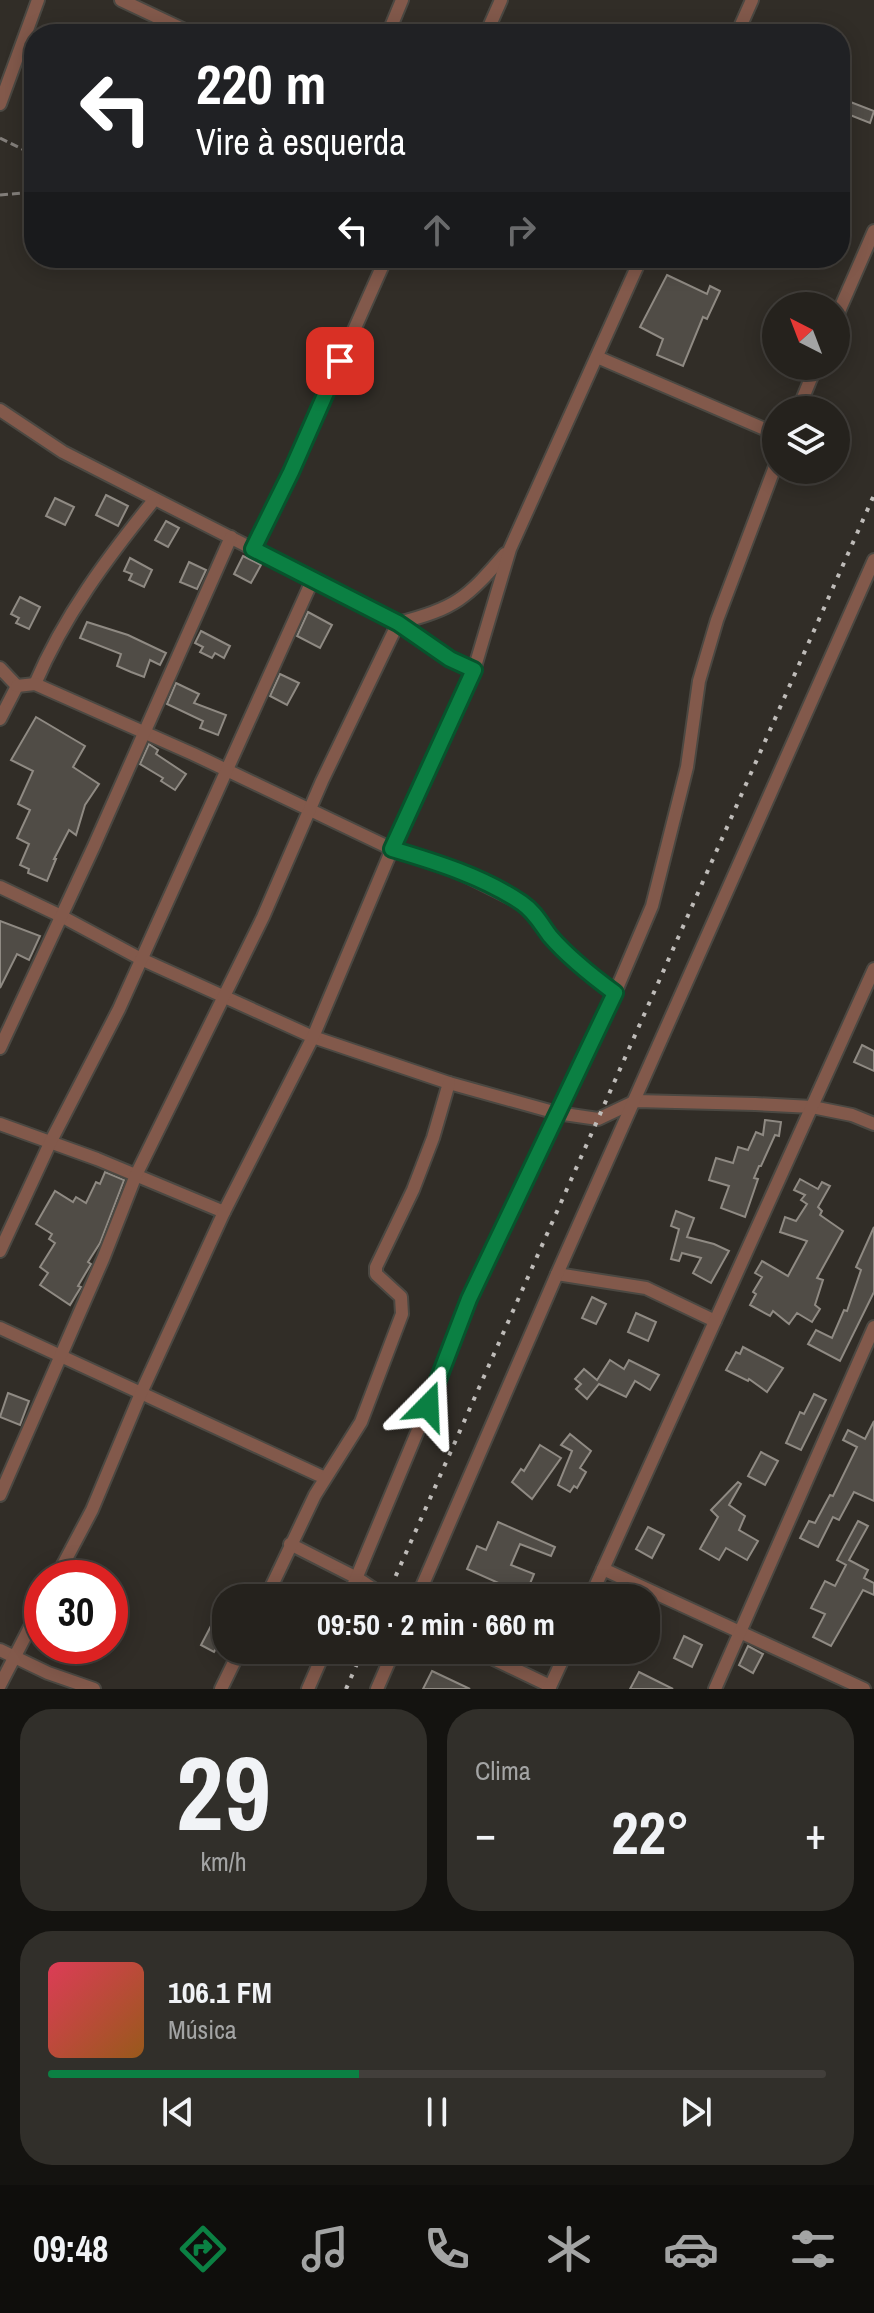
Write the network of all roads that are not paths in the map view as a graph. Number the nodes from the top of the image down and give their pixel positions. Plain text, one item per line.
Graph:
1 (38, 0) edge
2 (121, 0) edge
3 (402, 0) edge
4 (501, 0) edge
5 (752, 0) edge
6 (29, 24) edge
7 (172, 24) edge
8 (392, 24) edge
9 (490, 24) edge
10 (741, 24) edge
11 (24, 38) edge
12 (0, 104) edge
13 (874, 231) edge
14 (382, 268) edge
15 (637, 268) edge
16 (847, 292) edge
17 (597, 357) junction
18 (0, 411) edge
19 (762, 428) edge
20 (768, 484) edge
21 (154, 500) junction
22 (231, 537) junction
23 (253, 549) junction
24 (510, 549) junction
25 (874, 560) edge
26 (312, 581) junction
27 (398, 623) junction
28 (0, 668) edge
29 (474, 670) junction
30 (35, 684) junction
31 (17, 686) junction
32 (0, 719) edge
33 (143, 732) junction
34 (228, 771) junction
35 (310, 811) junction
36 (392, 849) junction
37 (0, 887) edge
38 (61, 916) junction
39 (141, 959) junction
40 (874, 969) edge
41 (615, 993) junction
42 (224, 999) junction
43 (313, 1037) junction
44 (0, 1048) edge
45 (449, 1083) junction
46 (636, 1101) junction
47 (812, 1107) junction
48 (557, 1113) junction
49 (0, 1124) edge
50 (874, 1124) edge
51 (51, 1141) junction
52 (136, 1175) junction
53 (224, 1212) junction
54 (0, 1251) edge
55 (557, 1274) junction
56 (715, 1321) junction
57 (874, 1327) edge
58 (0, 1328) edge
59 (60, 1356) junction
60 (141, 1393) junction
61 (325, 1478) junction
62 (0, 1495) edge
63 (290, 1544) junction
64 (66, 1560) edge
65 (603, 1569) junction
66 (357, 1578) junction
67 (272, 1584) edge
68 (354, 1584) edge
69 (366, 1584) edge
70 (423, 1584) edge
71 (596, 1584) edge
72 (739, 1630) junction
73 (24, 1639) edge
74 (0, 1650) edge
75 (15, 1656) junction
76 (233, 1664) edge
77 (319, 1664) edge
78 (388, 1664) edge
79 (503, 1664) edge
80 (561, 1664) edge
81 (874, 1682) edge
82 (0, 1685) edge
83 (550, 1688) edge
84 (94, 1689) edge
85 (221, 1689) edge
86 (308, 1689) edge
87 (377, 1689) edge
88 (715, 1689) edge
89 (864, 1689) edge
90 (871, 1689) edge

1 - 6 street
2 - 7 street
3 - 8 street
4 - 9 street
5 - 10 street
11 - 12 street
13 - 16 street
14 - 23 street
15 - 17 street
17 - 19 street
17 - 24 street
18 - 21 street
20 - 41 street
21 - 22 street
21 - 30 street
22 - 23 street
22 - 33 street
23 - 26 street
24 - 27 street
24 - 29 street
25 - 46 street
26 - 27 street
26 - 34 street
27 - 29 street
27 - 35 street
28 - 31 street
29 - 36 street
30 - 31 street
30 - 33 street
31 - 32 street
33 - 34 street
33 - 38 street
34 - 35 street
34 - 39 street
35 - 36 street
35 - 42 street
36 - 41 street
36 - 43 street
37 - 38 street
38 - 39 street
38 - 44 street
39 - 42 street
39 - 51 street
40 - 47 street
41 - 48 street
42 - 43 street
42 - 52 street
43 - 45 street
43 - 53 street
45 - 48 street
45 - 61 street
46 - 47 street
46 - 48 street
46 - 55 street
47 - 50 street
47 - 56 street
48 - 66 street
49 - 51 street
51 - 52 street
51 - 54 street
52 - 53 street
52 - 59 street
53 - 60 street
55 - 56 street
55 - 70 street
56 - 65 street
57 - 72 street
58 - 59 street
59 - 60 street
59 - 62 street
60 - 61 street
60 - 64 street
61 - 63 street
63 - 66 street
63 - 67 street
65 - 71 street
65 - 72 street
66 - 68 street
66 - 69 street
72 - 88 street
72 - 89 street
73 - 75 street
74 - 75 street
75 - 82 street
75 - 84 street
76 - 85 street
77 - 86 street
78 - 87 street
79 - 83 street
80 - 83 street
81 - 90 street

